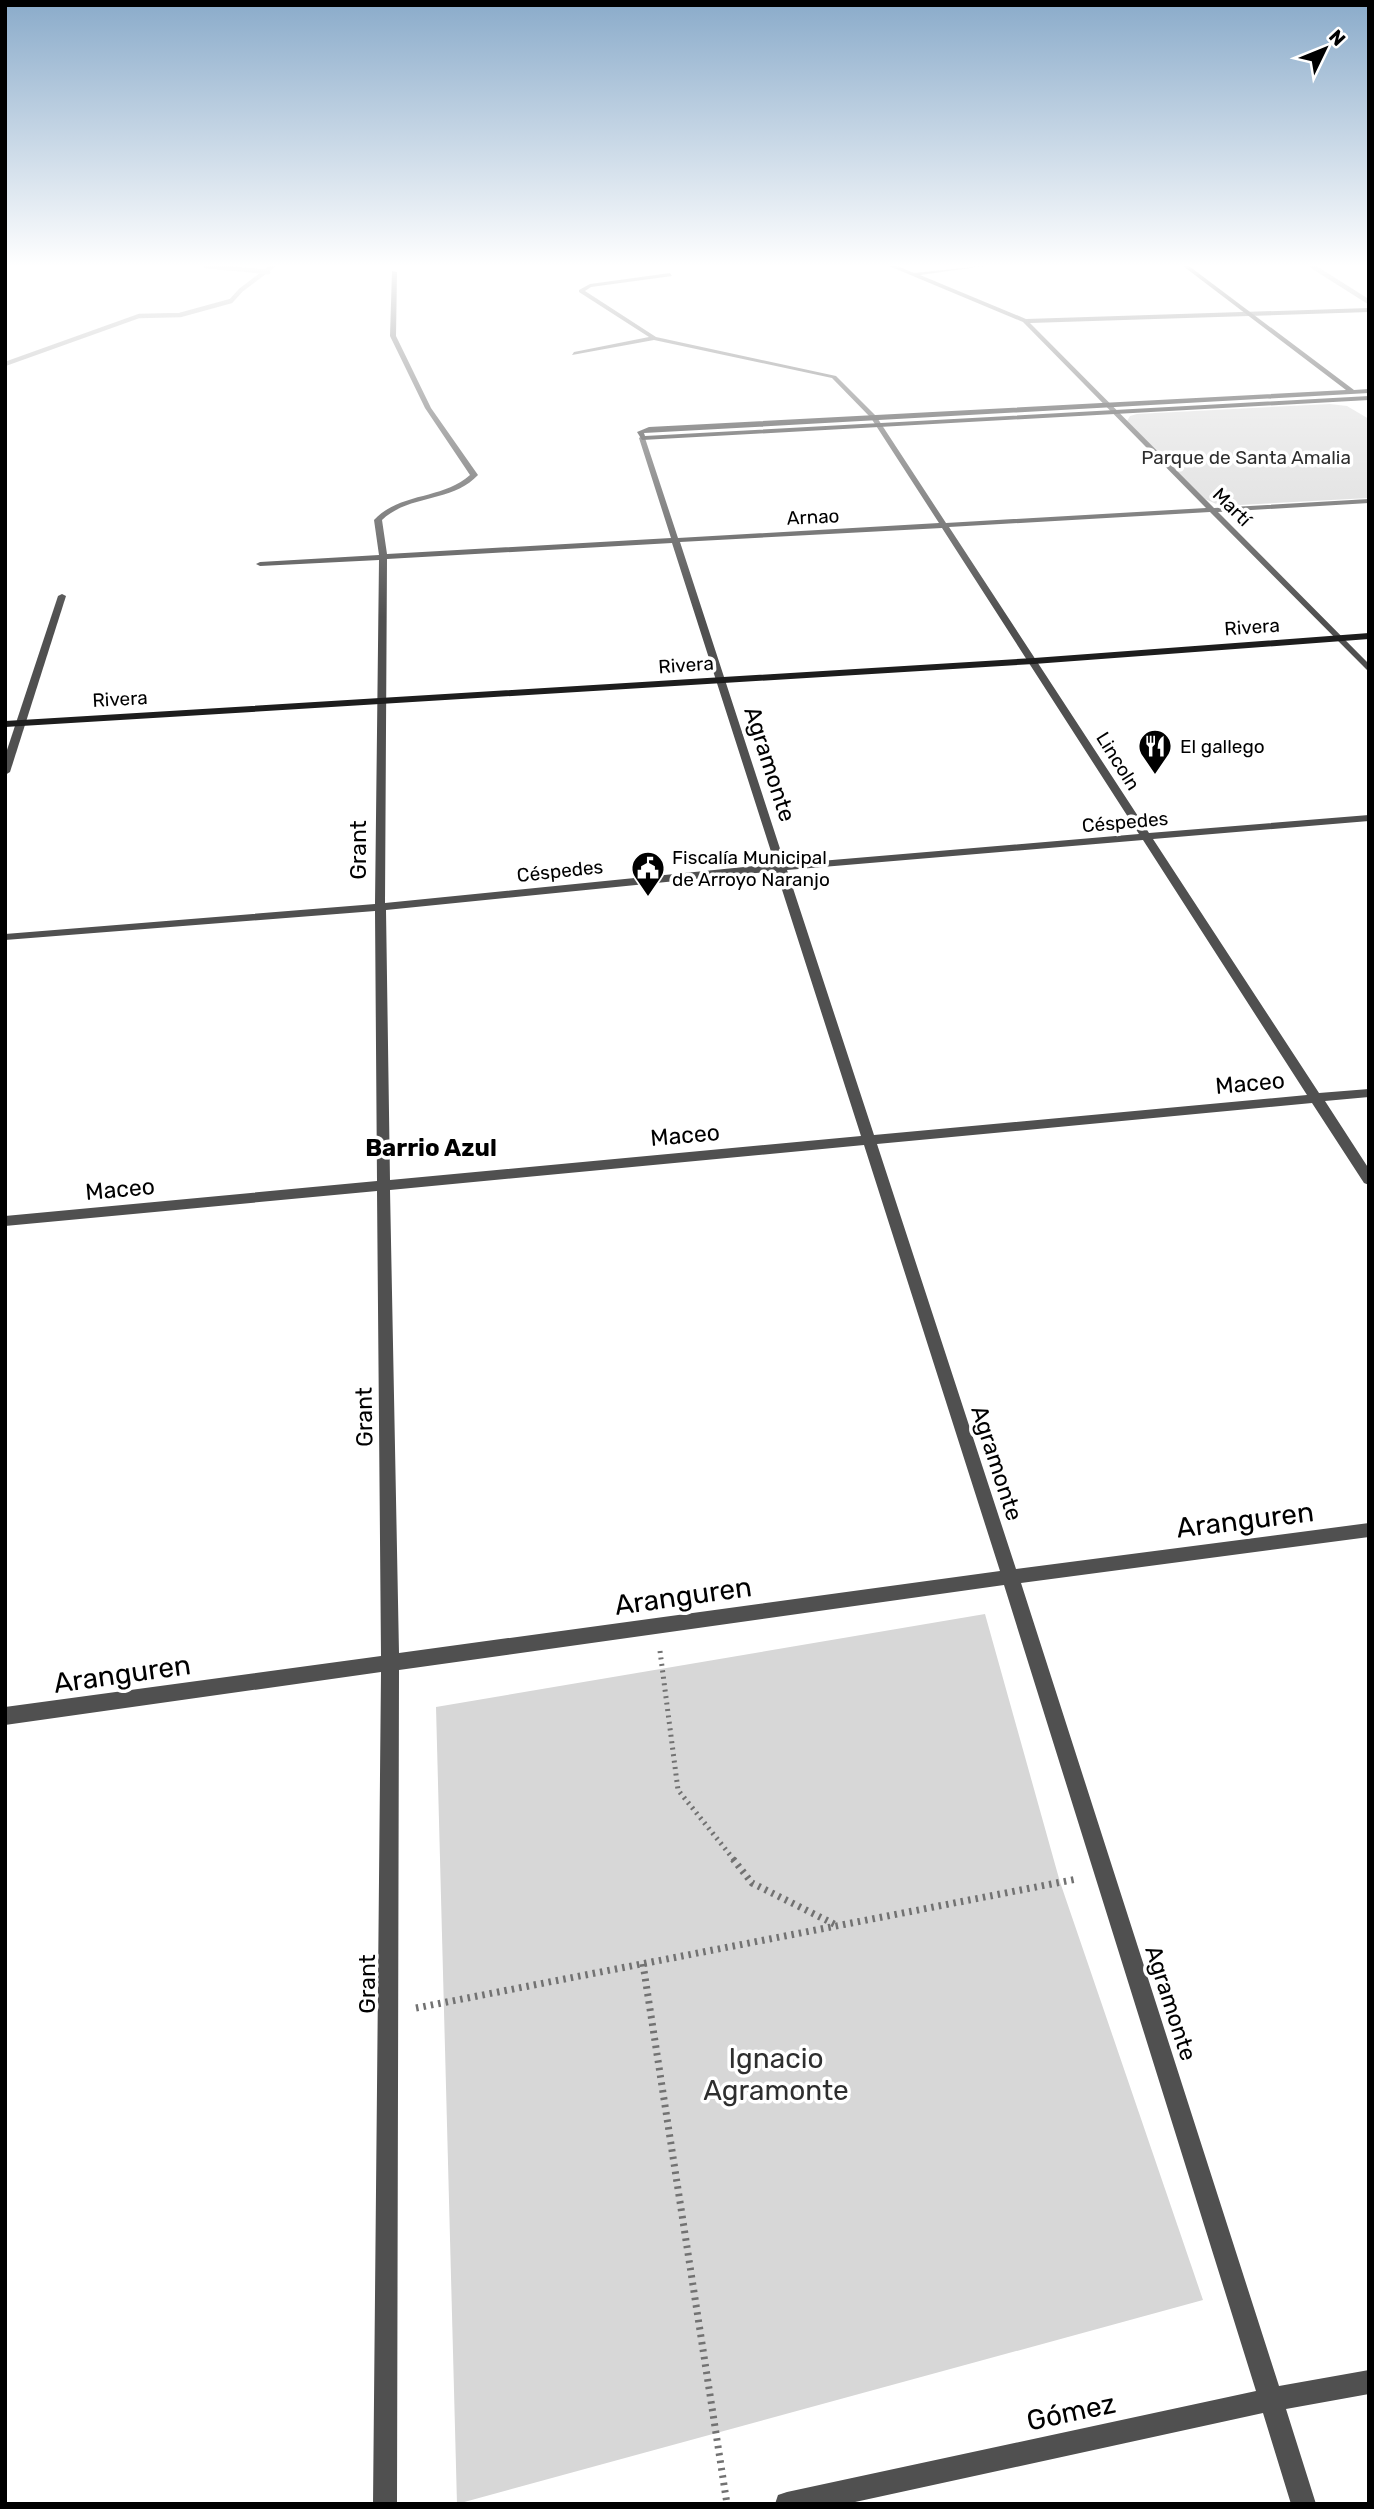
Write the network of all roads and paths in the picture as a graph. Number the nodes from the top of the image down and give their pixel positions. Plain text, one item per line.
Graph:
1 (416, 383) edge
2 (841, 383) edge
3 (1086, 383) edge
4 (1340, 383) edge
5 (1351, 391) junction
6 (1369, 391) edge
7 (1365, 398) edge
8 (1107, 405) junction
9 (1369, 405) edge
10 (1114, 412) junction
11 (874, 417) junction
12 (880, 425) junction
13 (642, 438) junction
14 (1369, 500) edge
15 (1210, 511) junction
16 (943, 525) junction
17 (675, 541) junction
18 (383, 557) junction
19 (260, 564) dead end
20 (62, 596) dead end
21 (1369, 636) edge
22 (1338, 639) junction
23 (1034, 661) junction
24 (1369, 669) edge
25 (719, 681) junction
26 (382, 702) junction
27 (23, 722) junction
28 (5, 724) edge
29 (5, 772) edge
30 (1369, 818) edge
31 (1146, 838) junction
32 (781, 867) junction
33 (380, 907) junction
34 (5, 937) edge
35 (1369, 1093) edge
36 (1316, 1098) junction
37 (868, 1139) junction
38 (1369, 1180) edge
39 (383, 1185) junction
40 (5, 1221) edge
41 (1369, 1530) edge
42 (1010, 1577) junction
43 (657, 1626) junction
44 (390, 1663) junction
45 (5, 1716) edge
46 (1106, 1874) junction
47 (839, 1926) junction
48 (643, 1964) junction
49 (390, 2013) junction
50 (1369, 2382) edge
51 (1273, 2399) junction
52 (384, 2504) edge
53 (727, 2504) edge
54 (786, 2504) edge
55 (1304, 2504) edge

1 - 18 street, Grant
2 - 11 street, Lincoln
3 - 8 street, Martí
4 - 5 street
5 - 6 street
5 - 7 street
5 - 8 street
7 - 9 street
7 - 10 street
8 - 10 street, Martí
8 - 11 street
10 - 12 street
10 - 15 street, Martí
11 - 12 street, Lincoln
11 - 13 street
12 - 13 street
12 - 16 street, Lincoln
13 - 17 street, Agramonte
14 - 15 street, Arnao
15 - 16 street, Arnao
15 - 22 street, Martí
16 - 17 street, Arnao
16 - 23 street, Lincoln
17 - 18 street, Arnao
17 - 25 street, Agramonte
18 - 19 street, Arnao
18 - 26 street, Grant
20 - 27 street
21 - 22 street, Rivera
22 - 23 street, Rivera
22 - 24 street, Martí
23 - 25 street, Rivera
23 - 31 street, Lincoln
25 - 26 street, Rivera
25 - 32 street, Agramonte
26 - 27 street, Rivera
26 - 33 street, Grant
27 - 28 street, Rivera
27 - 29 street
30 - 31 street, Céspedes
31 - 32 street, Céspedes
31 - 36 street, Lincoln
32 - 33 street, Céspedes
32 - 37 street, Agramonte
33 - 34 street, Céspedes
33 - 39 street, Grant
35 - 36 street, Maceo
36 - 37 street, Maceo
36 - 38 street, Lincoln
37 - 39 street, Maceo
37 - 42 street, Agramonte
39 - 40 street, Maceo
39 - 44 street, Grant
41 - 42 street, Aranguren
42 - 43 street, Aranguren
42 - 46 street, Agramonte
43 - 44 street, Aranguren
43 - 47 path
44 - 45 street, Aranguren
44 - 49 street, Grant
46 - 47 path
46 - 51 street, Agramonte
47 - 48 path
48 - 49 path
48 - 53 path
49 - 52 street, Grant
50 - 51 street, Gómez
51 - 54 street, Gómez
51 - 55 street, Agramonte

